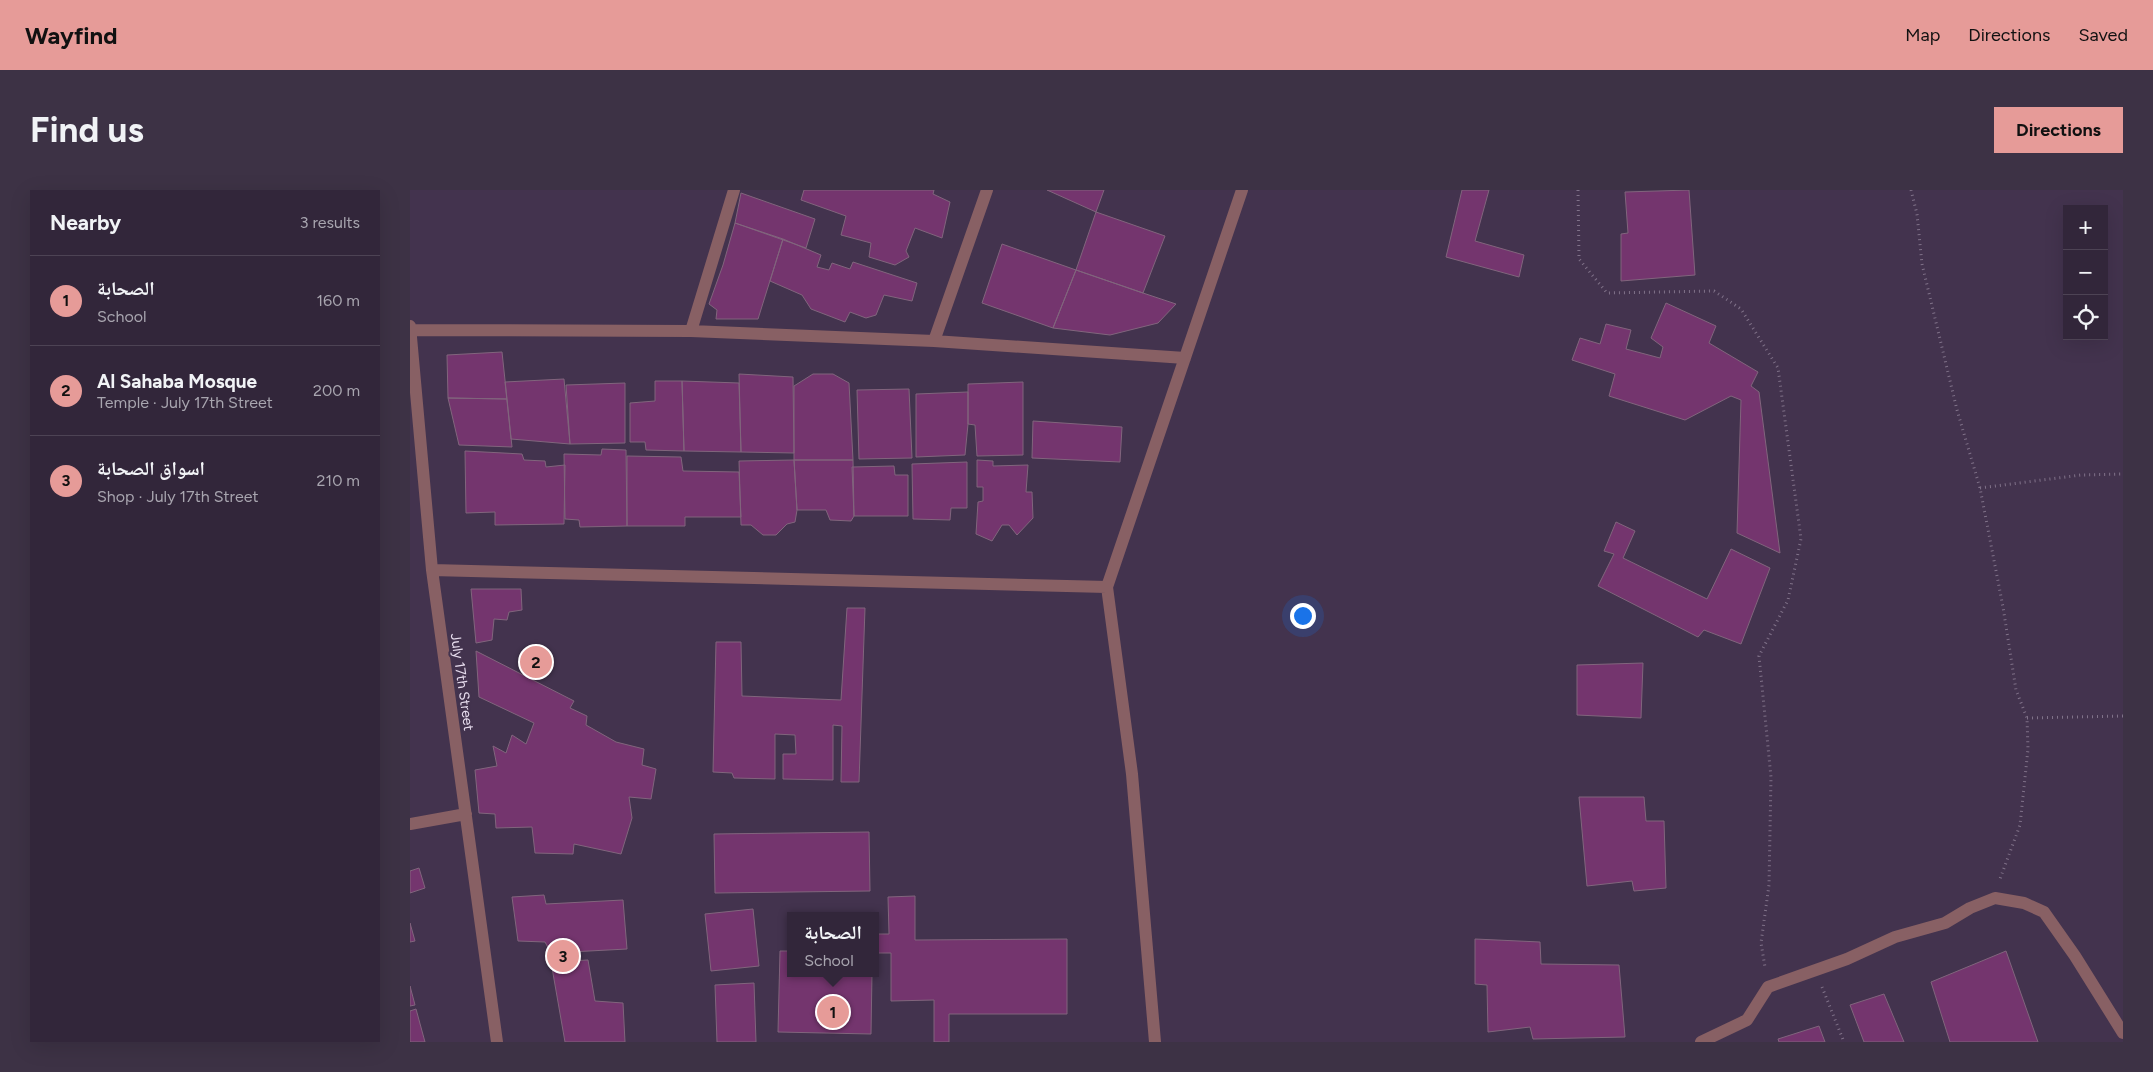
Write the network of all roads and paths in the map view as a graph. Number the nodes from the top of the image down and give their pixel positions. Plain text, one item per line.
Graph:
1 (734, 190) edge
2 (987, 190) edge
3 (1242, 190) edge
4 (1578, 190) edge
5 (1911, 190) edge
6 (410, 326) edge
7 (411, 330) edge
8 (691, 331) junction
9 (934, 342) junction
10 (1185, 358) junction
11 (2123, 474) edge
12 (1980, 488) junction
13 (432, 570) junction
14 (1107, 587) junction
15 (2123, 716) edge
16 (2026, 718) junction
17 (466, 814) junction
18 (410, 824) edge
19 (1995, 898) junction
20 (1815, 970) junction
21 (1768, 988) junction
22 (2123, 1034) edge
23 (497, 1042) edge
24 (1155, 1042) edge
25 (1701, 1042) edge
26 (1844, 1042) edge

1 - 8 street
2 - 9 street
3 - 10 street
4 - 21 path
5 - 12 path
6 - 7 street, July 17th Street
7 - 8 street
7 - 13 street, July 17th Street
8 - 9 street
9 - 10 street
10 - 14 street
11 - 12 path
12 - 16 path
13 - 14 street
13 - 17 street, July 17th Street
14 - 24 street
15 - 16 path
16 - 19 path
17 - 18 street
17 - 23 street, July 17th Street
19 - 20 street
19 - 22 street
20 - 21 street
20 - 26 path
21 - 25 street

